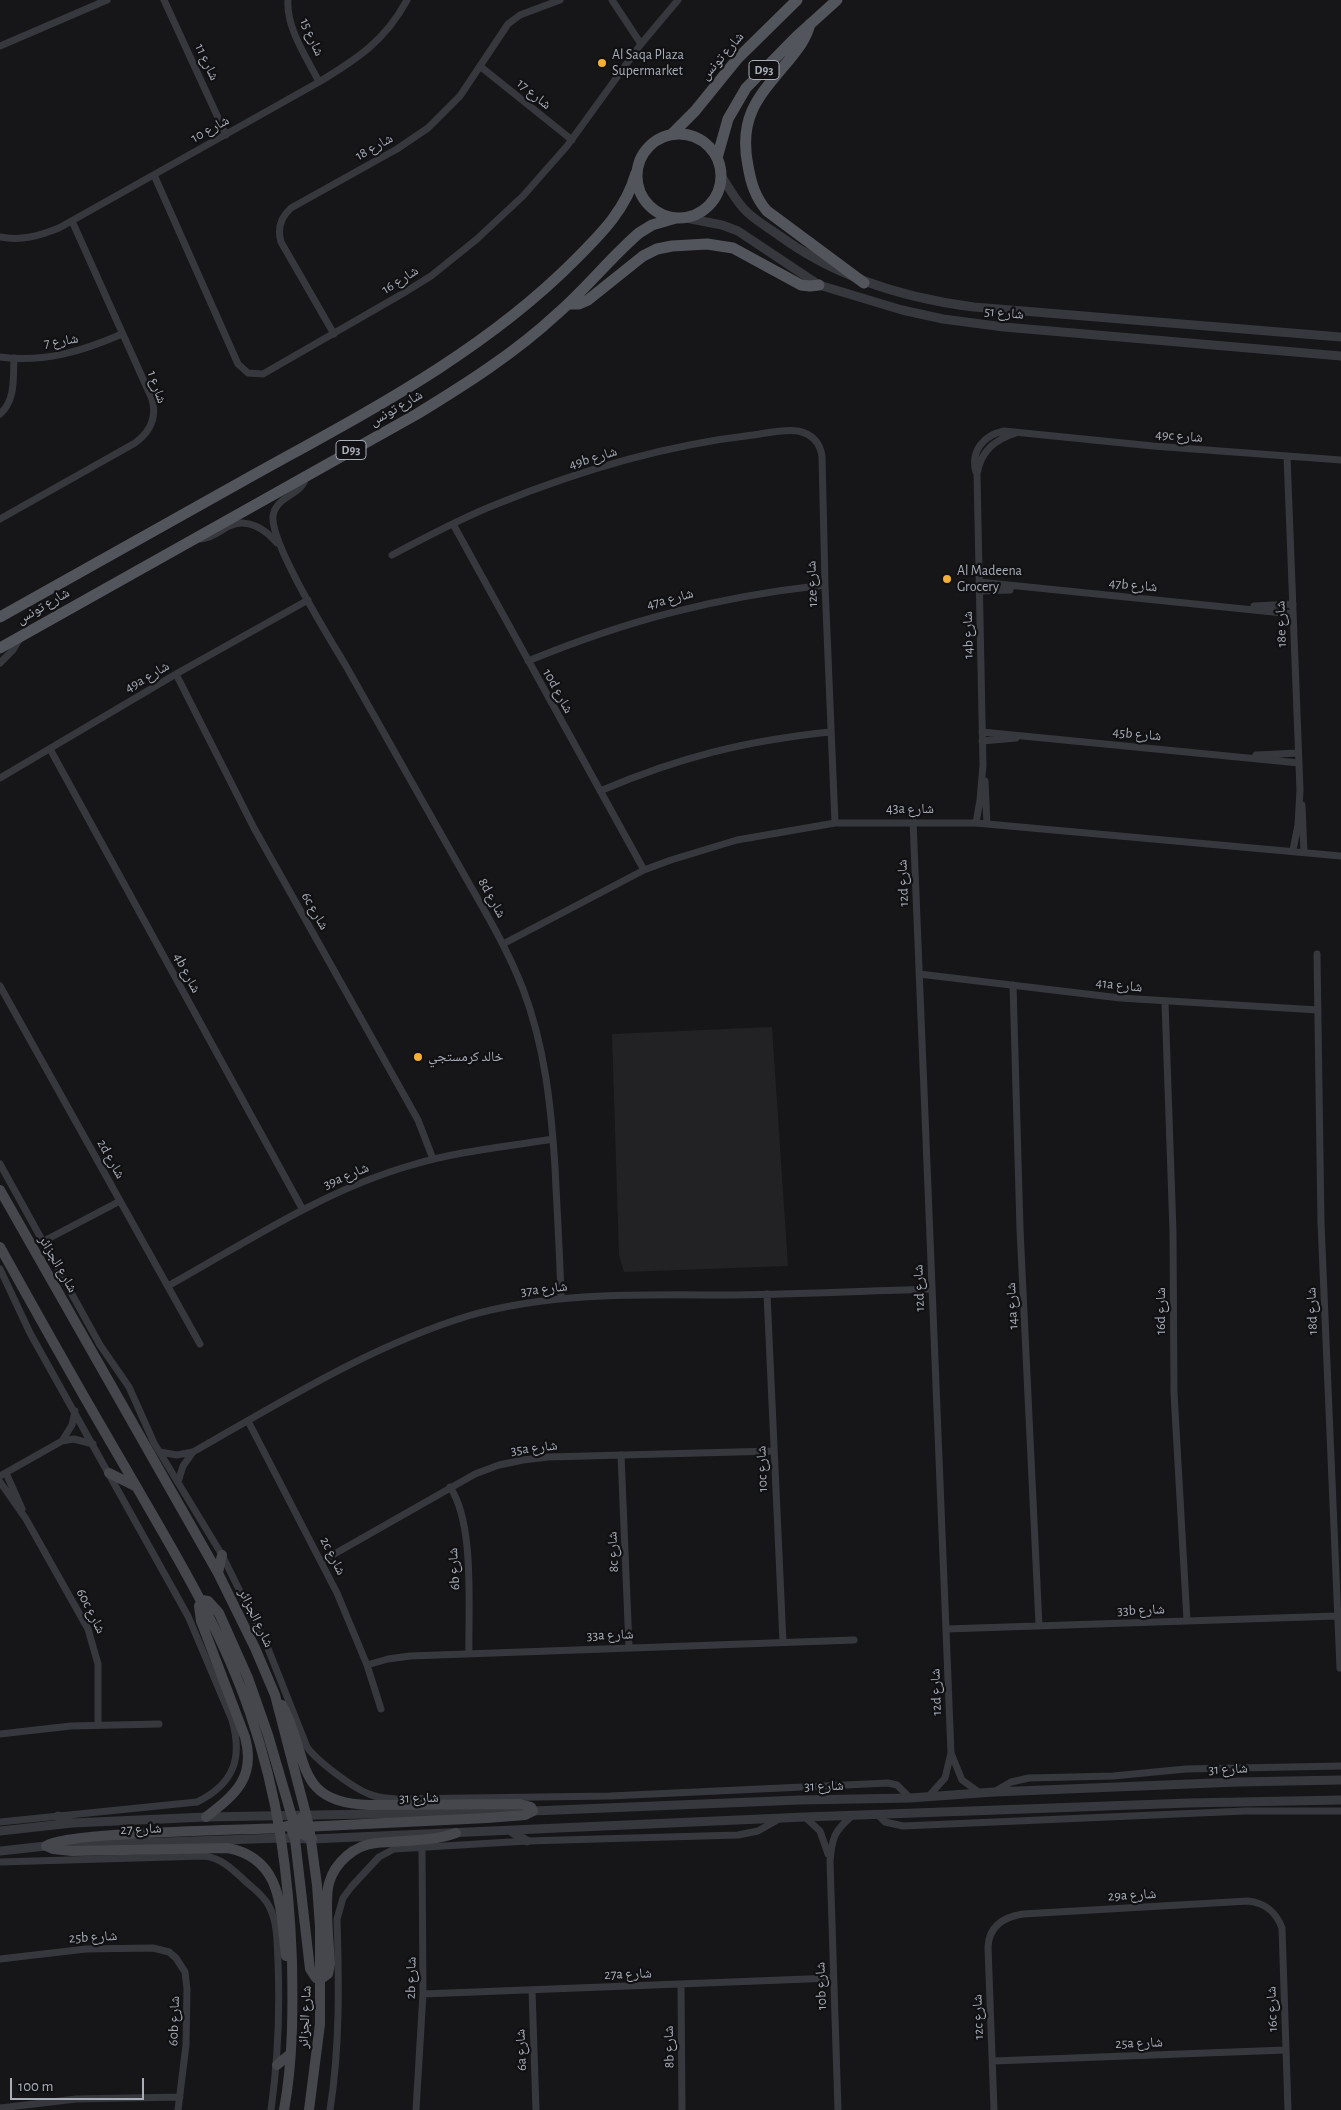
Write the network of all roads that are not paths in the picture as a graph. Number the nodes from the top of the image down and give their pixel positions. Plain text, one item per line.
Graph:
1 (107, 0) edge
2 (164, 0) edge
3 (288, 0) edge
4 (407, 0) edge
5 (560, 0) edge
6 (612, 0) edge
7 (678, 0) edge
8 (797, 0) edge
9 (837, 0) edge
10 (810, 24) junction
11 (641, 44) junction
12 (0, 46) edge
13 (481, 67) junction
14 (319, 82) junction
15 (226, 134) junction
16 (672, 134) junction
17 (572, 140) junction
18 (717, 158) junction
19 (636, 173) junction
20 (154, 175) junction
21 (722, 178) junction
22 (681, 218) junction
23 (72, 221) junction
24 (0, 236) edge
25 (864, 283) junction
26 (819, 285) junction
27 (568, 304) junction
28 (122, 334) junction
29 (334, 334) junction
30 (1341, 337) edge
31 (1341, 356) edge
32 (0, 357) edge
33 (14, 358) junction
34 (0, 414) edge
35 (1016, 434) junction
36 (813, 438) joint
37 (985, 439) joint
38 (991, 445) joint
39 (1287, 456) junction
40 (1341, 460) edge
41 (978, 474) junction
42 (306, 475) junction
43 (0, 519) edge
44 (453, 524) junction
45 (193, 538) junction
46 (281, 548) junction
47 (392, 555) dead end
48 (979, 582) junction
49 (824, 585) junction
50 (1022, 588) junction
51 (980, 591) junction
52 (308, 600) junction
53 (1292, 604) junction
54 (1241, 608) junction
55 (1293, 614) junction
56 (0, 617) edge
57 (22, 636) junction
58 (0, 648) edge
59 (528, 661) junction
60 (0, 663) edge
61 (176, 674) junction
62 (830, 732) junction
63 (982, 732) junction
64 (1029, 736) junction
65 (982, 741) junction
66 (50, 748) junction
67 (1298, 753) junction
68 (1243, 756) junction
69 (1299, 763) junction
70 (983, 765) junction
71 (0, 778) edge
72 (1300, 790) junction
73 (600, 791) junction
74 (912, 821) junction
75 (834, 823) junction
76 (976, 823) junction
77 (987, 824) junction
78 (1293, 850) junction
79 (1304, 852) junction
80 (1341, 856) edge
81 (644, 870) junction
82 (503, 944) junction
83 (1317, 954) dead end
84 (919, 974) junction
85 (1013, 985) junction
86 (0, 986) edge
87 (1165, 1002) junction
88 (1318, 1010) junction
89 (553, 1139) junction
90 (433, 1158) junction
91 (0, 1164) edge
92 (0, 1190) edge
93 (120, 1201) junction
94 (303, 1210) junction
95 (42, 1242) junction
96 (0, 1247) edge
97 (0, 1269) edge
98 (168, 1286) junction
99 (932, 1289) junction
100 (767, 1294) junction
101 (561, 1299) junction
102 (200, 1344) dead end
103 (75, 1411) junction
104 (248, 1421) junction
105 (62, 1441) junction
106 (93, 1444) junction
107 (774, 1451) junction
108 (160, 1452) junction
109 (193, 1452) junction
110 (622, 1455) junction
111 (109, 1472) junction
112 (3, 1474) edge
113 (0, 1482) edge
114 (178, 1482) junction
115 (136, 1486) junction
116 (450, 1487) junction
117 (26, 1519) junction
118 (222, 1555) junction
119 (322, 1561) junction
120 (218, 1573) junction
121 (202, 1600) junction
122 (1337, 1616) junction
123 (1187, 1621) junction
124 (1039, 1625) junction
125 (946, 1629) junction
126 (854, 1640) dead end
127 (783, 1642) junction
128 (629, 1647) junction
129 (469, 1654) junction
130 (367, 1665) junction
131 (1340, 1668) dead end
132 (275, 1696) junction
133 (381, 1709) dead end
134 (159, 1724) dead end
135 (98, 1725) junction
136 (0, 1734) edge
137 (951, 1753) junction
138 (1341, 1766) edge
139 (1341, 1780) edge
140 (994, 1792) junction
141 (980, 1794) junction
142 (928, 1797) junction
143 (910, 1798) junction
144 (1341, 1800) edge
145 (533, 1811) junction
146 (1341, 1811) edge
147 (306, 1814) junction
148 (877, 1814) junction
149 (278, 1815) junction
150 (58, 1816) junction
151 (852, 1816) junction
152 (206, 1817) junction
153 (804, 1817) junction
154 (779, 1819) junction
155 (0, 1822) edge
156 (72, 1823) junction
157 (309, 1826) junction
158 (290, 1829) junction
159 (0, 1831) edge
160 (512, 1831) junction
161 (456, 1833) junction
162 (312, 1839) junction
163 (527, 1841) junction
164 (46, 1846) junction
165 (422, 1847) junction
166 (0, 1851) edge
167 (0, 1862) edge
168 (830, 1862) junction
169 (1271, 1910) joint
170 (995, 1926) joint
171 (0, 1959) edge
172 (181, 1964) joint
173 (292, 1978) junction
174 (834, 1978) junction
175 (321, 1979) junction
176 (681, 1984) junction
177 (532, 1990) junction
178 (423, 1994) junction
179 (1286, 2050) junction
180 (290, 2054) junction
181 (993, 2061) junction
182 (277, 2065) junction
183 (180, 2097) junction
184 (0, 2108) edge
185 (178, 2110) edge
186 (271, 2110) edge
187 (284, 2110) edge
188 (309, 2110) edge
189 (330, 2110) edge
190 (416, 2110) edge
191 (536, 2110) edge
192 (682, 2110) edge
193 (838, 2110) edge
194 (994, 2110) edge
195 (1288, 2110) edge

1 - 12 street
2 - 15 street, شارع 11
3 - 14 street, شارع 15
4 - 14 street, شارع 10
5 - 13 street, شارع 18
6 - 11 street
7 - 11 street, شارع 16
8 - 16 main road, شارع تونس / D93
9 - 10 main road, D93
10 - 18 main road, D93
10 - 25 main road
11 - 17 street, شارع 16
13 - 17 street, شارع 17
13 - 29 street, شارع 18
14 - 15 street, شارع 10
15 - 20 street, شارع 10
16 - 18 main road
16 - 19 main road
17 - 29 street, شارع 16
18 - 21 main road
19 - 22 main road
19 - 56 main road, شارع تونس / D93
20 - 23 street, شارع 10
20 - 29 street, شارع 16
21 - 22 main road
21 - 25 street, شارع 51
22 - 26 street, شارع 51
22 - 27 main road, شارع تونس / D93
23 - 24 street, شارع 10
23 - 28 street, شارع 1
25 - 30 street, شارع 51
26 - 27 main road
26 - 31 street, شارع 51
27 - 42 main road, شارع تونس / D93
28 - 33 street, شارع 7
28 - 43 street, شارع 1
32 - 33 street, شارع 7
33 - 34 street
35 - 37 street, 49c شارع
35 - 38 street, 49c شارع
35 - 39 street, 49c شارع
36 - 44 street, 49b شارع
36 - 49 street, 12e شارع
37 - 41 street, 14b شارع
38 - 41 street, 14b شارع
39 - 40 street, 49c شارع
39 - 53 street, 18e شارع
41 - 48 street, 14b شارع
42 - 45 main road, شارع تونس / D93
42 - 46 street, 8d شارع
44 - 47 street, 49b شارع
44 - 59 street, 10d شارع
45 - 46 street, 8d شارع
45 - 57 main road, شارع تونس / D93
46 - 52 street, 8d شارع
48 - 50 street, 47b شارع
48 - 51 street, 14b شارع
49 - 59 street, 47a شارع
49 - 62 street, 12e شارع
50 - 51 street, 47b شارع
50 - 54 street, 47b شارع
51 - 63 street, 14b شارع
52 - 61 street, 49a شارع
52 - 82 street, 8d شارع
53 - 54 street, 47b شارع
53 - 55 street, 18e شارع
54 - 55 street, 47b شارع
55 - 67 street, 18e شارع
57 - 58 main road, شارع تونس / D93
57 - 60 street
59 - 73 street, 10d شارع
61 - 66 street, 49a شارع
61 - 90 street, 6c شارع
62 - 73 street
62 - 75 street, 12e شارع
63 - 64 street, 45b شارع
63 - 65 street, 14b شارع
64 - 65 street, 45b شارع
64 - 68 street, 45b شارع
65 - 70 street, 14b شارع
66 - 71 street, 49a شارع
66 - 94 street, 4b شارع
67 - 68 street, 45b شارع
67 - 69 street, 18e شارع
68 - 69 street, 45b شارع
69 - 72 street, 18e شارع
70 - 76 street, 14b شارع
70 - 77 street, 14b شارع
72 - 78 street, 18e شارع
72 - 79 street, 18e شارع
73 - 81 street, 10d شارع
74 - 75 street, 43a شارع
74 - 76 street, 43a شارع
74 - 84 street, 12d شارع
75 - 81 street, 43a شارع
76 - 77 street, 43a شارع
77 - 78 street, 43a شارع
78 - 79 street, 43a شارع
79 - 80 street, 43a شارع
81 - 82 street, 43a شارع
82 - 89 street, 8d شارع
83 - 88 street, 18d شارع
84 - 85 street, 41a شارع
84 - 99 street, 12d شارع
85 - 87 street, 41a شارع
85 - 124 street, 14a شارع
86 - 93 street, 2d شارع
87 - 88 street, 41a شارع
87 - 123 street, 16d شارع
88 - 122 street, 18d شارع
89 - 90 street, 39a شارع
89 - 101 street, 8d شارع
90 - 94 street, 39a شارع
91 - 95 street
92 - 120 main road, شارع الجزائر
93 - 95 street
93 - 98 street, 2d شارع
94 - 98 street, 39a شارع
95 - 108 street
96 - 115 main road
97 - 103 street
98 - 102 street, 2d شارع
99 - 100 street, 37a شارع
99 - 125 street, 12d شارع
100 - 101 street, 37a شارع
100 - 107 street, 10c شارع
101 - 104 street, 37a شارع
103 - 105 street
103 - 106 street
104 - 109 street, 37a شارع
104 - 119 street, 2c شارع
105 - 106 street
105 - 112 street
106 - 111 street
107 - 110 street, 35a شارع
107 - 127 street, 10c شارع
108 - 109 street, 37a شارع
108 - 114 street
109 - 114 street
110 - 116 street, 35a شارع
110 - 128 street, 8c شارع
111 - 115 main road
111 - 150 street
112 - 117 street, 60c شارع
113 - 117 street, 60c شارع
114 - 118 street
115 - 121 main road
116 - 119 street, 35a شارع
116 - 129 street, 6b شارع
117 - 135 street, 60c شارع
118 - 120 main road
118 - 143 street
119 - 130 street, 2c شارع
120 - 132 main road, شارع الجزائر
121 - 149 main road
121 - 152 main road
121 - 158 main road
122 - 123 street, 33b شارع
122 - 131 street, 18d شارع
123 - 124 street, 33b شارع
124 - 125 street, 33b شارع
125 - 137 street, 12d شارع
126 - 127 street, 33a شارع
127 - 128 street, 33a شارع
128 - 129 street, 33a شارع
129 - 130 street, 33a شارع
130 - 133 street, 2c شارع
132 - 145 main road
132 - 147 main road, شارع الجزائر
134 - 135 street
135 - 136 street
137 - 141 street, 12d شارع
137 - 142 street, 12d شارع
138 - 140 street
139 - 140 street, شارع 31
140 - 141 street, شارع 31
141 - 142 street, شارع 31
142 - 143 street, شارع 31
143 - 145 street, شارع 31
144 - 148 street
145 - 147 street, شارع 31
145 - 157 main road
146 - 148 street
147 - 157 main road, شارع الجزائر
147 - 158 main road
148 - 151 street
149 - 152 street, شارع 27
149 - 158 main road
150 - 155 street
150 - 156 street
151 - 153 street
151 - 168 street, 10b شارع
152 - 156 street, شارع 27
153 - 154 street
153 - 168 street, 10b شارع
154 - 160 street
154 - 163 street
156 - 159 street, شارع 27
157 - 158 main road
157 - 162 main road, شارع الجزائر
158 - 162 main road
158 - 164 main road
158 - 173 main road, شارع الجزائر
158 - 175 main road
160 - 161 street
160 - 163 street
161 - 162 street
161 - 175 main road
162 - 175 main road, شارع الجزائر
163 - 165 street
164 - 166 street
164 - 173 main road
165 - 178 street, 2b شارع
165 - 189 street
167 - 182 street
168 - 174 street, 10b شارع
169 - 170 street, 29a شارع
169 - 179 street, 16c شارع
170 - 181 street, 12c شارع
171 - 172 street, 25b شارع
172 - 183 street, 60b شارع
173 - 180 main road, شارع الجزائر
174 - 176 street, 27a شارع
174 - 193 street, 10b شارع
175 - 188 main road, شارع الجزائر
176 - 177 street, 27a شارع
176 - 192 street, 8b شارع
177 - 178 street, 27a شارع
177 - 191 street, 6a شارع
178 - 190 street, 2b شارع
179 - 181 street, 25a شارع
179 - 195 street, 16c شارع
180 - 182 main road
180 - 187 main road, شارع الجزائر
181 - 194 street, 12c شارع
182 - 186 street
183 - 184 street
183 - 185 street, 60b شارع

